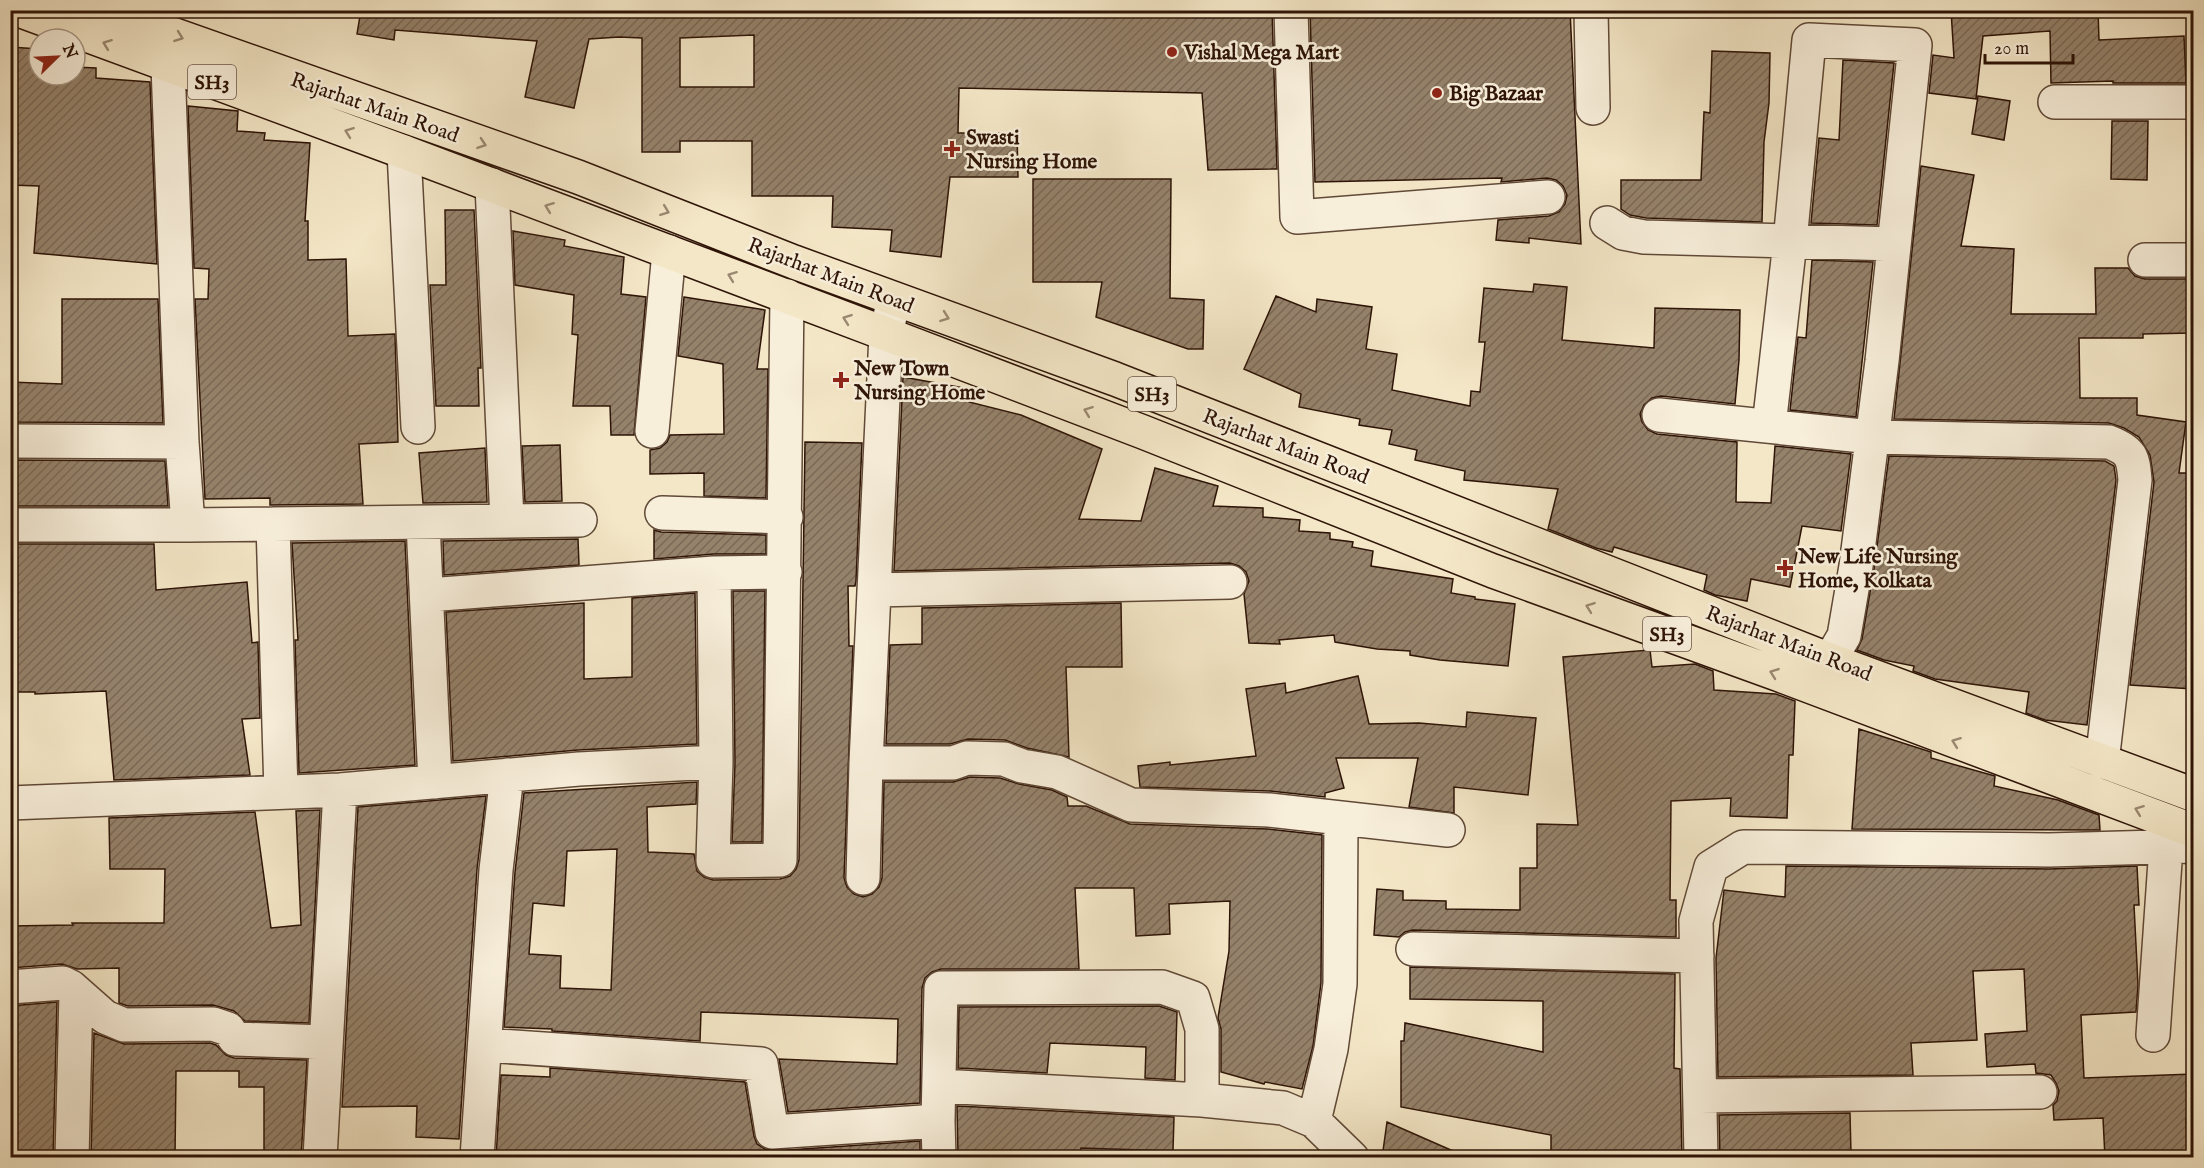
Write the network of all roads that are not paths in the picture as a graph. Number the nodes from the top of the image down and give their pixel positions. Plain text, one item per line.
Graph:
1 (20, 10) edge
2 (104, 10) edge
3 (1291, 10) edge
4 (1591, 10) edge
5 (168, 66) junction
6 (2055, 102) dead end
7 (2193, 102) edge
8 (1593, 108) dead end
9 (404, 152) junction
10 (492, 186) junction
11 (1548, 196) dead end
12 (1606, 223) dead end
13 (1790, 242) junction
14 (1894, 244) junction
15 (669, 252) junction
16 (2145, 260) dead end
17 (2193, 260) edge
18 (787, 296) junction
19 (894, 299) junction
20 (886, 334) junction
21 (1659, 415) dead end
22 (1769, 426) junction
23 (418, 428) dead end
24 (652, 431) dead end
25 (1872, 437) junction
26 (10, 441) edge
27 (182, 442) junction
28 (662, 513) dead end
29 (786, 517) junction
30 (580, 520) dead end
31 (507, 521) junction
32 (423, 523) junction
33 (273, 524) junction
34 (10, 525) edge
35 (188, 525) junction
36 (785, 572) junction
37 (714, 573) junction
38 (1230, 582) dead end
39 (874, 590) junction
40 (428, 595) junction
41 (1830, 660) junction
42 (716, 762) junction
43 (2102, 762) junction
44 (866, 763) junction
45 (507, 775) junction
46 (435, 782) junction
47 (340, 790) junction
48 (281, 792) junction
49 (2193, 795) edge
50 (10, 803) edge
51 (1341, 818) junction
52 (1448, 830) dead end
53 (2184, 842) edge
54 (862, 878) dead end
55 (1413, 949) dead end
56 (1697, 956) junction
57 (10, 987) edge
58 (76, 993) junction
59 (2153, 1035) dead end
60 (325, 1042) junction
61 (485, 1045) junction
62 (939, 1086) junction
63 (2040, 1092) dead end
64 (1700, 1096) junction
65 (1202, 1100) junction
66 (938, 1121) junction
67 (1314, 1121) junction
68 (1348, 1156) edge
69 (72, 1158) edge
70 (320, 1158) edge
71 (477, 1158) edge
72 (939, 1158) edge
73 (1701, 1158) edge

5 -> 1 main road, SH3
2 -> 19 main road, Rajarhat Main Road / SH3
3 - 11 street
4 - 8 street
9 -> 5 main road, SH3
5 - 27 street
6 - 7 street
9 - 10 main road, Rajarhat Main Road / SH3
9 - 23 street
15 -> 10 main road, Rajarhat Main Road / SH3
10 - 31 street
12 - 13 street
13 - 14 street
13 - 14 street
13 - 22 street
14 - 25 street
18 -> 15 main road, Rajarhat Main Road / SH3
15 - 24 street
16 - 17 street
20 -> 18 main road, Rajarhat Main Road / SH3
18 - 29 street
19 - 20 street
19 -> 41 main road, Rajarhat Main Road / SH3
20 - 39 street
53 -> 20 main road, Rajarhat Main Road / SH3
21 - 22 street
22 - 25 street
25 - 41 street
25 - 43 street
26 - 27 street
27 - 35 street
28 - 29 street
29 - 36 street
30 - 31 street
31 - 32 street
32 - 33 street
32 - 40 street
33 - 35 street
33 - 48 street
34 - 35 street
36 - 37 street
36 - 42 street
37 - 40 street
37 - 42 street
38 - 39 street
39 - 44 street
40 - 46 street
41 - 43 main road, Rajarhat Main Road / SH3
42 - 45 street
43 - 49 main road, Rajarhat Main Road / SH3
44 - 51 street
44 - 54 street
45 - 46 street
45 - 61 street
46 - 47 street
47 - 48 street
47 - 60 street
48 - 50 street
51 - 52 street
51 - 67 street
53 - 56 street
53 - 59 street
55 - 56 street
56 - 64 street
57 - 58 street
58 - 60 street
58 - 69 street
60 - 70 street
61 - 66 street
61 - 71 street
62 - 65 street
62 - 65 street
62 - 66 street
63 - 64 street
64 - 73 street
65 - 67 street
66 - 72 street
67 - 68 street

